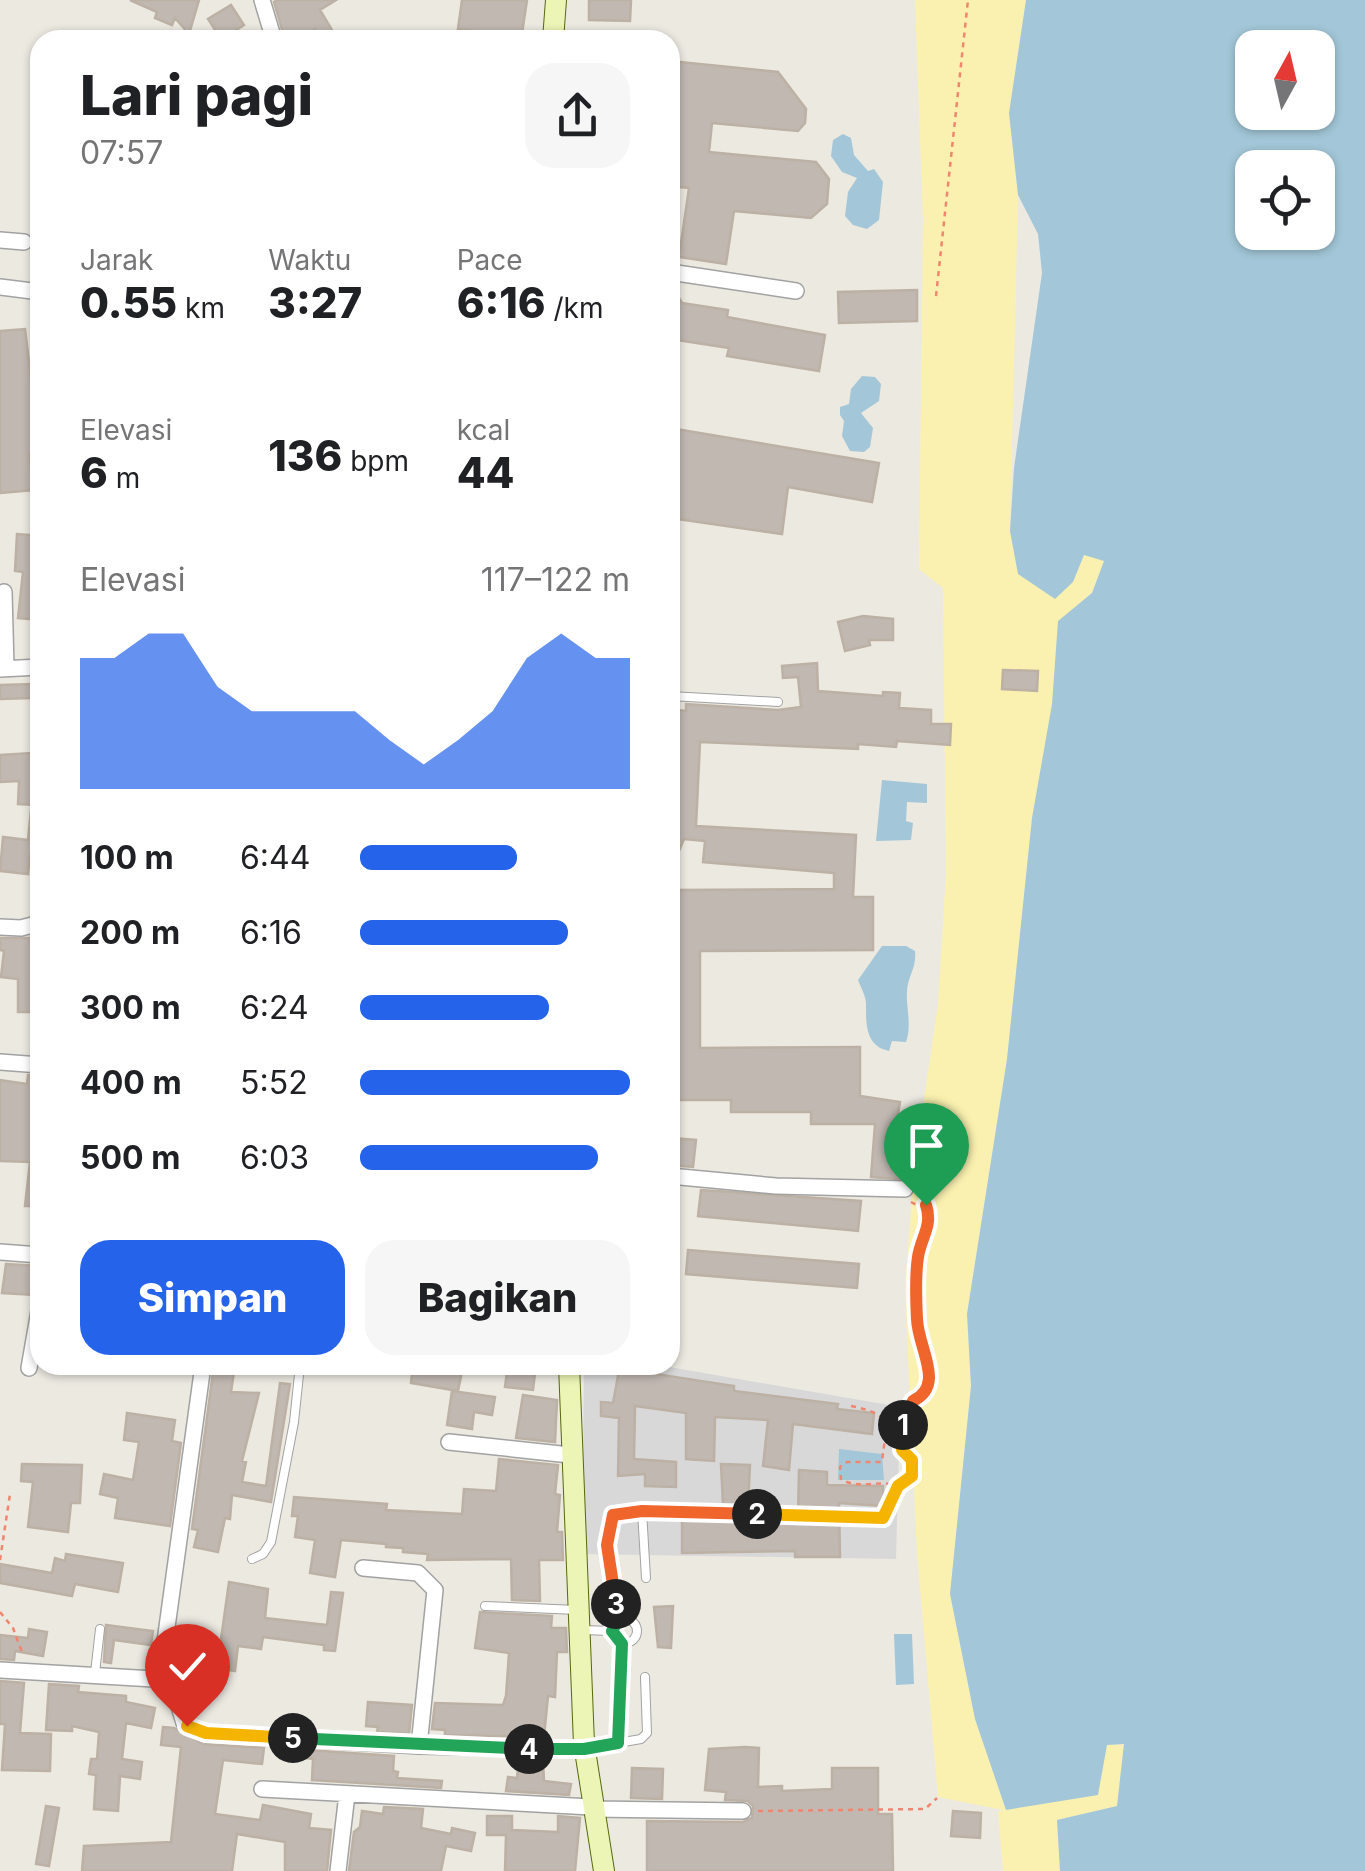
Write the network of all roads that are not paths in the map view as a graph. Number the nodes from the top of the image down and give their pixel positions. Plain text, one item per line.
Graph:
1 (262, 0) edge
2 (556, 0) edge
3 (271, 30) edge
4 (554, 30) edge
5 (0, 240) edge
6 (24, 242) dead end
7 (680, 273) edge
8 (0, 288) edge
9 (796, 290) dead end
10 (30, 291) edge
11 (4, 592) dead end
12 (30, 667) edge
13 (3, 668) edge
14 (680, 697) edge
15 (778, 702) dead end
16 (0, 926) edge
17 (30, 926) edge
18 (0, 1062) edge
19 (30, 1064) edge
20 (680, 1177) edge
21 (905, 1189) dead end
22 (0, 1252) edge
23 (30, 1254) edge
24 (30, 1363) edge
25 (28, 1368) dead end
26 (202, 1375) edge
27 (299, 1375) edge
28 (570, 1375) edge
29 (449, 1442) dead end
30 (570, 1455) junction
31 (642, 1511) junction
32 (774, 1514) road end
33 (252, 1559) dead end
34 (362, 1568) dead end
35 (646, 1578) dead end
36 (485, 1606) dead end
37 (577, 1620) junction
38 (618, 1620) junction
39 (100, 1629) dead end
40 (612, 1631) junction
41 (622, 1644) junction
42 (0, 1670) edge
43 (95, 1674) junction
44 (645, 1677) dead end
45 (160, 1678) junction
46 (618, 1743) junction
47 (419, 1746) junction
48 (584, 1749) junction
49 (262, 1790) dead end
50 (346, 1794) junction
51 (592, 1808) junction
52 (743, 1811) road end
53 (338, 1871) edge
54 (604, 1871) edge

1 - 3 street
2 - 4 street
5 - 6 street
7 - 9 street
8 - 10 street
11 - 13 street
12 - 13 street
14 - 15 lane
16 - 17 street
18 - 19 street
20 - 21 street
22 - 23 street
24 - 25 street
26 - 45 street
27 - 33 lane
28 - 30 street
29 - 30 street
30 - 37 street
31 - 32 lane
31 - 35 lane
31 - 38 lane
34 - 47 street
36 - 37 lane
37 - 40 lane
37 - 48 street
38 - 40 lane
38 - 41 lane
39 - 43 lane
40 - 41 lane
41 - 46 lane
42 - 43 street
43 - 45 street
44 - 46 lane
45 - 47 street
46 - 48 lane
47 - 48 street
48 - 51 street
49 - 50 street
50 - 51 street
50 - 53 street
51 - 52 street
51 - 54 street

